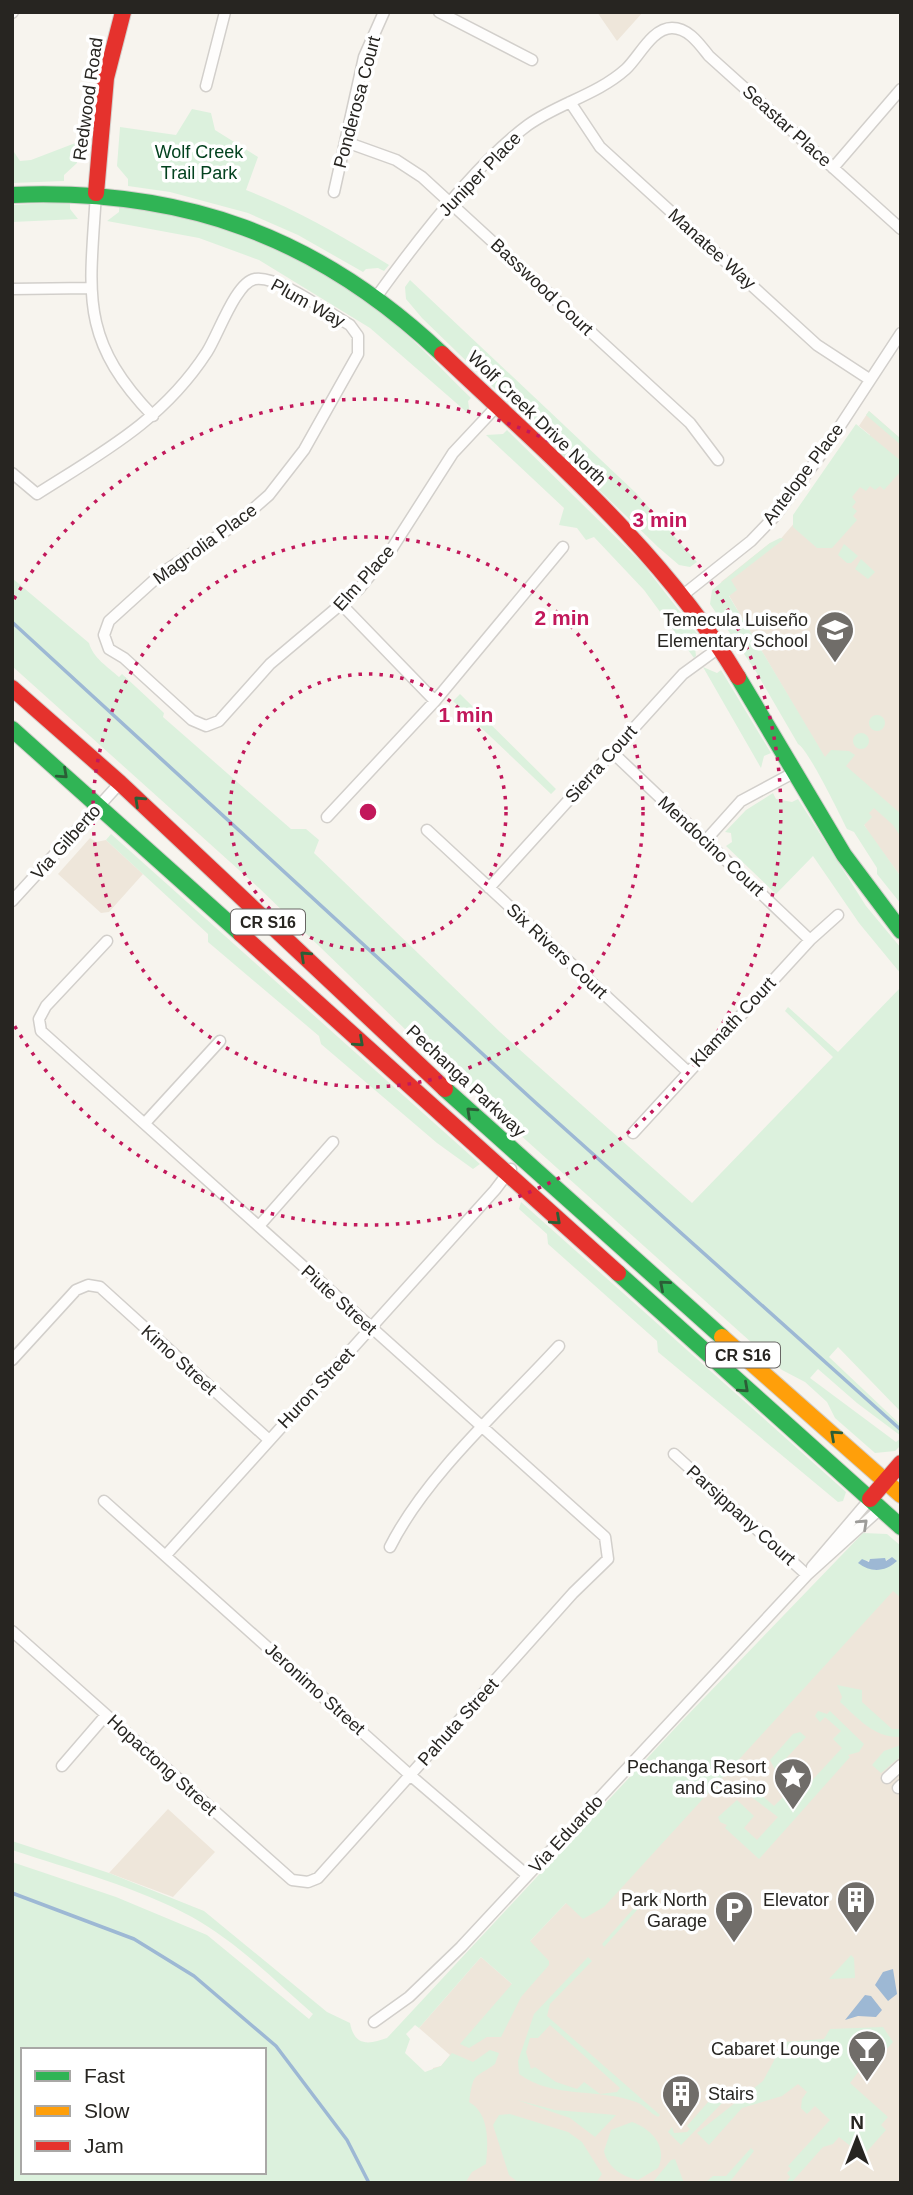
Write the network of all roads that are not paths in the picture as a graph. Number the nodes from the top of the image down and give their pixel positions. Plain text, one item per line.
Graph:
1 (123, 12) edge
2 (225, 12) edge
3 (384, 12) edge
4 (439, 12) edge
5 (672, 28) joint
6 (532, 60) dead end
7 (206, 86) dead end
8 (901, 89) edge
9 (570, 102) junction
10 (346, 142) junction
11 (833, 168) junction
12 (334, 192) dead end
13 (96, 193) junction
14 (12, 195) edge
15 (451, 203) junction
16 (901, 229) edge
17 (90, 288) junction
18 (12, 289) edge
19 (377, 296) junction
20 (901, 333) edge
21 (358, 336) joint
22 (869, 379) junction
23 (497, 406) junction
24 (153, 416) junction
25 (718, 460) dead end
26 (12, 472) edge
27 (563, 547) dead end
28 (683, 595) junction
29 (343, 606) junction
30 (720, 647) junction
31 (12, 688) edge
32 (435, 701) junction
33 (206, 726) joint
34 (12, 729) edge
35 (612, 752) junction
36 (794, 772) junction
37 (120, 783) junction
38 (99, 806) junction
39 (327, 817) dead end
40 (427, 830) dead end
41 (706, 840) junction
42 (489, 888) junction
43 (12, 901) edge
44 (838, 915) dead end
45 (901, 931) edge
46 (107, 940) dead end
47 (810, 940) junction
48 (220, 1041) dead end
49 (687, 1071) junction
50 (145, 1123) junction
51 (633, 1133) dead end
52 (333, 1142) dead end
53 (520, 1159) junction
54 (506, 1173) junction
55 (259, 1226) junction
56 (370, 1328) junction
57 (559, 1346) dead end
58 (12, 1360) edge
59 (484, 1427) junction
60 (268, 1439) junction
61 (674, 1454) dead end
62 (901, 1464) edge
63 (886, 1481) junction
64 (900, 1493) edge
65 (104, 1501) dead end
66 (875, 1504) junction
67 (901, 1527) edge
68 (390, 1547) dead end
69 (167, 1555) junction
70 (600, 1567) joint
71 (807, 1575) junction
72 (12, 1631) edge
73 (106, 1715) junction
74 (901, 1765) edge
75 (62, 1766) dead end
76 (410, 1775) junction
77 (887, 1778) dead end
78 (527, 1875) junction
79 (318, 1878) joint
80 (374, 2022) dead end

1 - 13 main road, Redwood Road
2 - 7 street
3 - 10 street, Ponderosa Court
4 - 6 street
5 - 9 street, Juniper Place
5 - 11 street, Seastar Place
8 - 11 street
9 - 15 street, Juniper Place
9 - 22 street, Manatee Way
10 - 12 street, Ponderosa Court
10 - 15 street, Basswood Court
11 - 16 street, Seastar Place
13 - 14 main road, Wolf Creek Drive North
13 - 17 street
13 - 19 main road, Wolf Creek Drive North
15 - 19 street, Juniper Place
15 - 25 street, Basswood Court
17 - 18 street
17 - 24 street
19 - 23 main road, Wolf Creek Drive North
20 - 22 street, Antelope Place
21 - 24 street, Plum Way
21 - 33 street, Magnolia Place
22 - 28 street, Antelope Place
23 - 28 main road, Wolf Creek Drive North
23 - 29 street, Elm Place
24 - 26 street
27 - 32 street
28 - 30 main road, Wolf Creek Drive North
29 - 32 street
29 - 33 street, Elm Place
30 - 35 street, Sierra Court
30 - 36 main road, Wolf Creek Drive North
31 - 37 main road, Pechanga Parkway / CR S16
32 - 39 street
34 -> 38 main road, CR S16
35 - 41 street, Mendocino Court
35 - 42 street, Sierra Court
36 - 41 street
36 - 45 main road, Wolf Creek Drive North
37 - 38 street, Via Gilberto
53 -> 37 main road, Pechanga Parkway / CR S16
38 - 43 street, Via Gilberto
38 -> 54 main road, CR S16
40 - 42 street, Six Rivers Court
41 - 47 street, Mendocino Court
42 - 49 street, Six Rivers Court
44 - 47 street, Klamath Court
46 - 50 street, Piute Street
47 - 49 street, Klamath Court
48 - 50 street
49 - 51 street, Klamath Court
50 - 55 street, Piute Street
52 - 55 street
53 - 54 street, Huron Street
63 -> 53 main road, Pechanga Parkway / CR S16
54 - 56 street, Huron Street
54 -> 66 main road, CR S16
55 - 56 street, Piute Street
56 - 59 street, Piute Street
56 - 60 street, Huron Street
57 - 59 street
58 - 60 street, Kimo Street
59 - 68 street
59 - 70 street, Piute Street
60 - 69 street, Huron Street
61 - 71 street, Parsippany Court
62 - 63 main road
63 - 64 main road, Pechanga Parkway / CR S16
63 - 66 main road
64 - 66 main road
65 - 69 street, Jeronimo Street
66 - 67 main road, CR S16
66 - 71 street, Via Eduardo
69 - 76 street, Jeronimo Street
70 - 76 street, Pahuta Street
71 - 78 street, Via Eduardo
72 - 73 street, Hopactong Street
73 - 75 street
73 - 79 street, Hopactong Street
74 - 77 street
76 - 78 street, Jeronimo Street
76 - 79 street, Pahuta Street
78 - 80 street, Via Eduardo

